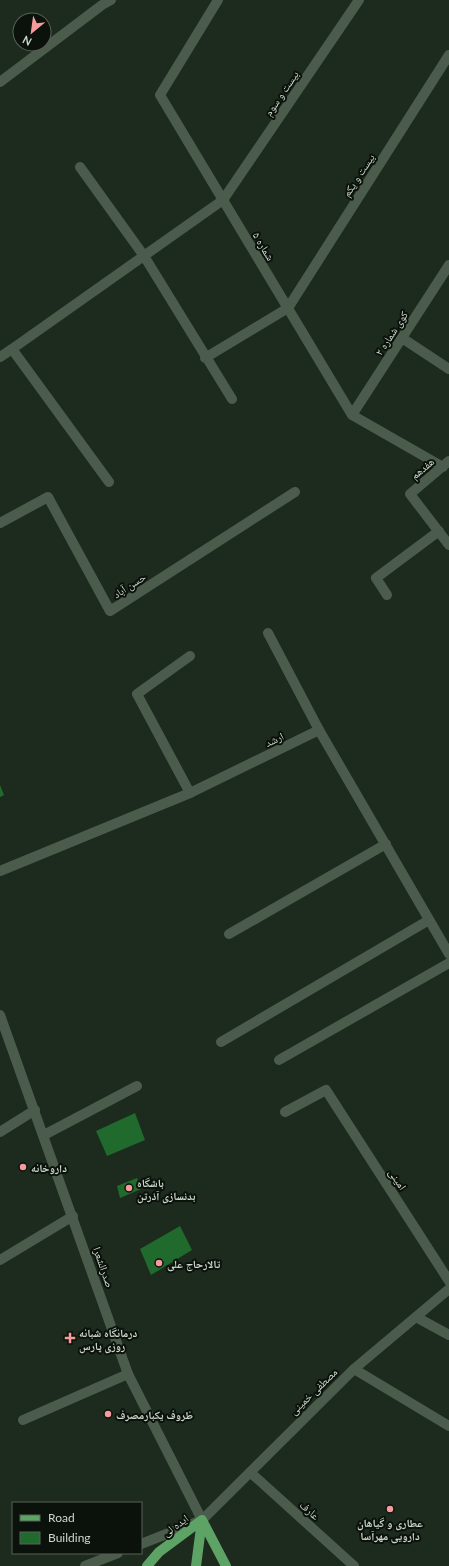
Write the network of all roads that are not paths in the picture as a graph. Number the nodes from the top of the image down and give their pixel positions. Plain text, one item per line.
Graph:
1 (111, 0) edge
2 (218, 0) edge
3 (359, 0) edge
4 (449, 55) edge
5 (0, 82) edge
6 (80, 167) dead end
7 (223, 200) junction
8 (144, 256) junction
9 (449, 265) edge
10 (288, 308) junction
11 (402, 338) junction
12 (12, 349) junction
13 (0, 357) edge
14 (205, 358) junction
15 (449, 368) edge
16 (232, 399) dead end
17 (352, 415) junction
18 (446, 464) edge
19 (108, 482) dead end
20 (295, 492) dead end
21 (0, 523) edge
22 (439, 531) junction
23 (449, 545) edge
24 (387, 595) dead end
25 (268, 633) dead end
26 (190, 656) dead end
27 (320, 730) junction
28 (190, 794) junction
29 (386, 844) junction
30 (0, 871) edge
31 (430, 920) junction
32 (229, 934) dead end
33 (449, 954) edge
34 (449, 963) edge
35 (0, 1015) edge
36 (3, 1038) edge
37 (221, 1042) dead end
38 (279, 1060) dead end
39 (137, 1086) dead end
40 (35, 1110) junction
41 (285, 1112) dead end
42 (0, 1132) edge
43 (44, 1135) junction
44 (73, 1216) junction
45 (0, 1260) edge
46 (449, 1281) edge
47 (449, 1289) edge
48 (416, 1317) junction
49 (449, 1335) edge
50 (354, 1369) junction
51 (128, 1374) junction
52 (23, 1420) dead end
53 (449, 1426) edge
54 (250, 1472) junction
55 (202, 1520) junction
56 (142, 1544) edge
57 (115, 1554) edge
58 (85, 1566) edge
59 (147, 1566) edge
60 (196, 1566) edge
61 (226, 1566) edge
62 (354, 1566) edge

1 - 5 street
2 - 7 street, شماره ۵
3 - 7 street, بیست و سوم
4 - 10 street, بیست و یکم
6 - 8 street
7 - 8 street
7 - 10 street, شماره ۵
8 - 12 street
8 - 14 street
9 - 11 street, کوی شماره ۲
10 - 14 street
10 - 17 street, شماره ۵
11 - 15 street
11 - 17 street, کوی شماره ۲
12 - 13 street
12 - 19 street
14 - 16 street
17 - 18 street, شماره ۵
18 - 22 street, هفدهم
20 - 21 street, حسن آباد
22 - 23 street
22 - 24 street
25 - 27 street
26 - 28 street
27 - 28 street, ارشد
27 - 29 street
28 - 30 street, ارشد
29 - 31 street
29 - 32 street
31 - 33 street
31 - 37 street
34 - 38 street
35 - 36 street, صدرالشعرا
36 - 40 street, صدرالشعرا
39 - 43 street
40 - 42 street
40 - 43 street, صدرالشعرا
41 - 46 street, امینی
43 - 44 street, صدرالشعرا
44 - 45 street
44 - 51 street, صدرالشعرا
47 - 48 street, مصطفی خمینی
48 - 49 street
48 - 50 street, مصطفی خمینی
50 - 53 street
50 - 54 street, مصطفی خمینی
51 - 52 street
51 - 55 street, صدرالشعرا
54 - 55 street, مصطفی خمینی
54 - 62 street, عارف
55 - 56 street
55 - 59 main road, ایده لى
55 - 60 main road, ایده لى
55 - 61 main road
57 - 58 street

